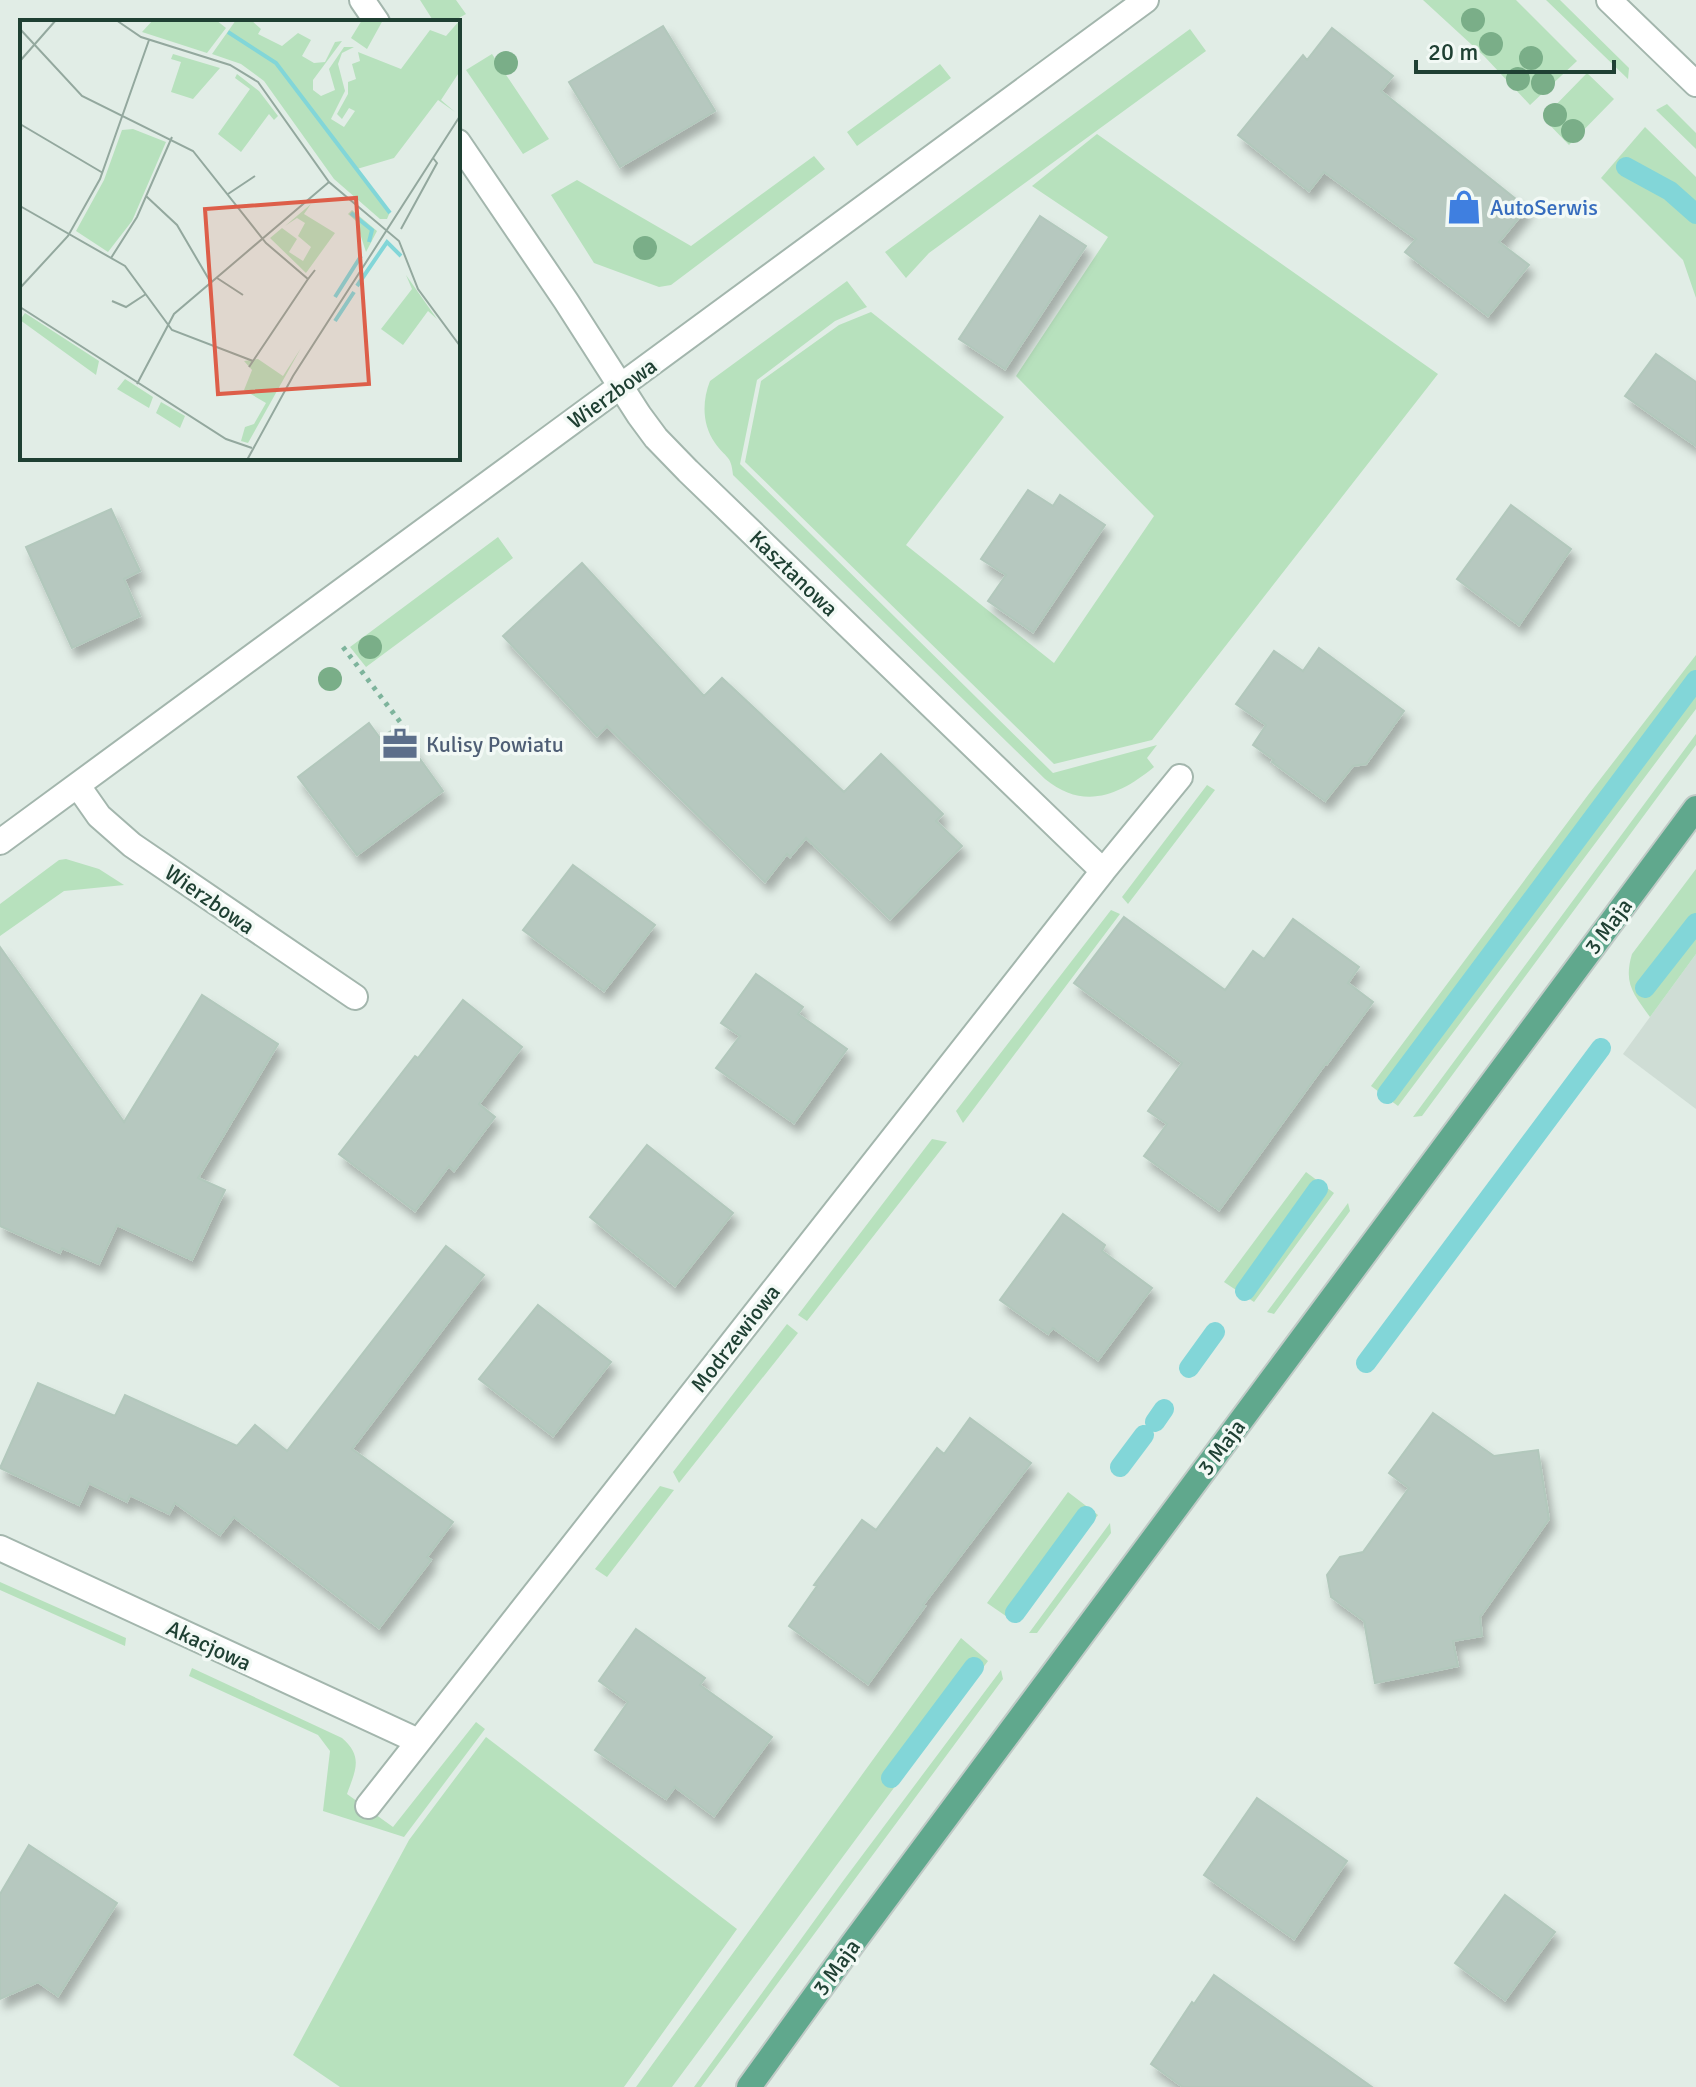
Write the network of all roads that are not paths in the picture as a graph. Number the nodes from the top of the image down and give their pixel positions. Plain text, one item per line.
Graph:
1 (362, 0) edge
2 (1146, 0) edge
3 (1609, 0) edge
4 (376, 20) edge
5 (1696, 84) edge
6 (460, 145) edge
7 (621, 386) junction
8 (1180, 777) dead end
9 (78, 786) junction
10 (1696, 808) edge
11 (2, 837) edge
12 (1103, 871) junction
13 (355, 997) dead end
14 (0, 1548) edge
15 (418, 1741) junction
16 (368, 1806) dead end
17 (749, 2087) edge

1 - 4 street
2 - 7 street, Wierzbowa
3 - 5 street
6 - 7 street, Kasztanowa
7 - 9 street, Wierzbowa
7 - 12 street, Kasztanowa
8 - 12 street
9 - 11 street, Wierzbowa
9 - 13 street, Wierzbowa
10 - 17 main road, 3 Maja
12 - 15 street, Modrzewiowa
14 - 15 street, Akacjowa
15 - 16 street, Modrzewiowa

